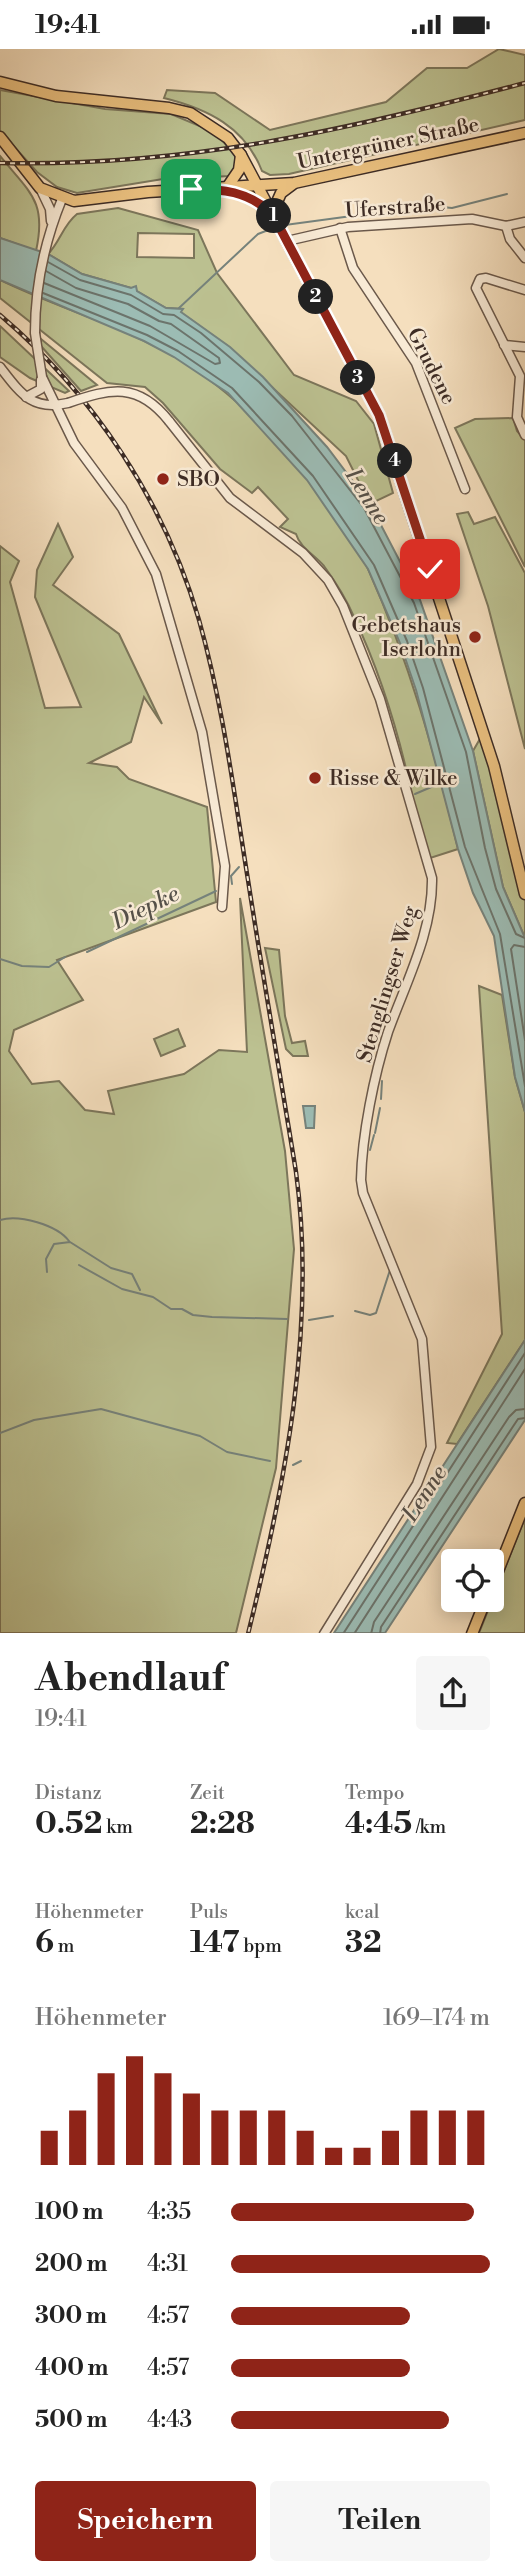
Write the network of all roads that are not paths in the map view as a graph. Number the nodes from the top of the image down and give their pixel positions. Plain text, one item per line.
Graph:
1 (0, 82) edge
2 (525, 133) edge
3 (0, 137) edge
4 (241, 155) junction
5 (294, 183) junction
6 (259, 187) junction
7 (40, 188) junction
8 (226, 189) junction
9 (62, 199) junction
10 (272, 213) junction
11 (525, 222) edge
12 (506, 226) junction
13 (51, 227) junction
14 (340, 227) junction
15 (287, 241) junction
16 (525, 258) edge
17 (525, 290) edge
18 (503, 345) junction
19 (525, 347) edge
20 (0, 367) edge
21 (42, 377) junction
22 (26, 397) junction
23 (54, 406) junction
24 (525, 435) edge
25 (465, 489) dead end
26 (525, 894) edge
27 (222, 907) dead end
28 (525, 1503) edge
29 (504, 1556) edge
30 (481, 1612) edge
31 (324, 1633) edge
32 (472, 1633) edge

1 - 4 main road
2 - 5 main road, Untergrüner Straße
3 - 7 main road
4 - 6 main road
4 - 8 main road
5 - 6 main road, Untergrüner Straße
5 - 10 main road
6 - 8 main road, Untergrüner Straße
6 - 10 main road
7 - 9 main road
7 - 13 street
8 - 9 main road, Untergrüner Straße
8 - 10 main road
9 - 13 street
10 - 15 main road
11 - 12 street, Uferstraße
12 - 14 street, Uferstraße
12 - 16 street
13 - 21 street, bridge
14 - 15 street, Uferstraße
14 - 25 street, Grudene
15 - 26 main road
17 - 18 street
18 - 19 street
18 - 24 street
20 - 22 street
21 - 22 street
21 - 23 street
22 - 23 street, Stenglingser Weg
23 - 27 street
23 - 31 street, Stenglingser Weg, bridge
28 - 29 main road
30 - 32 main road

